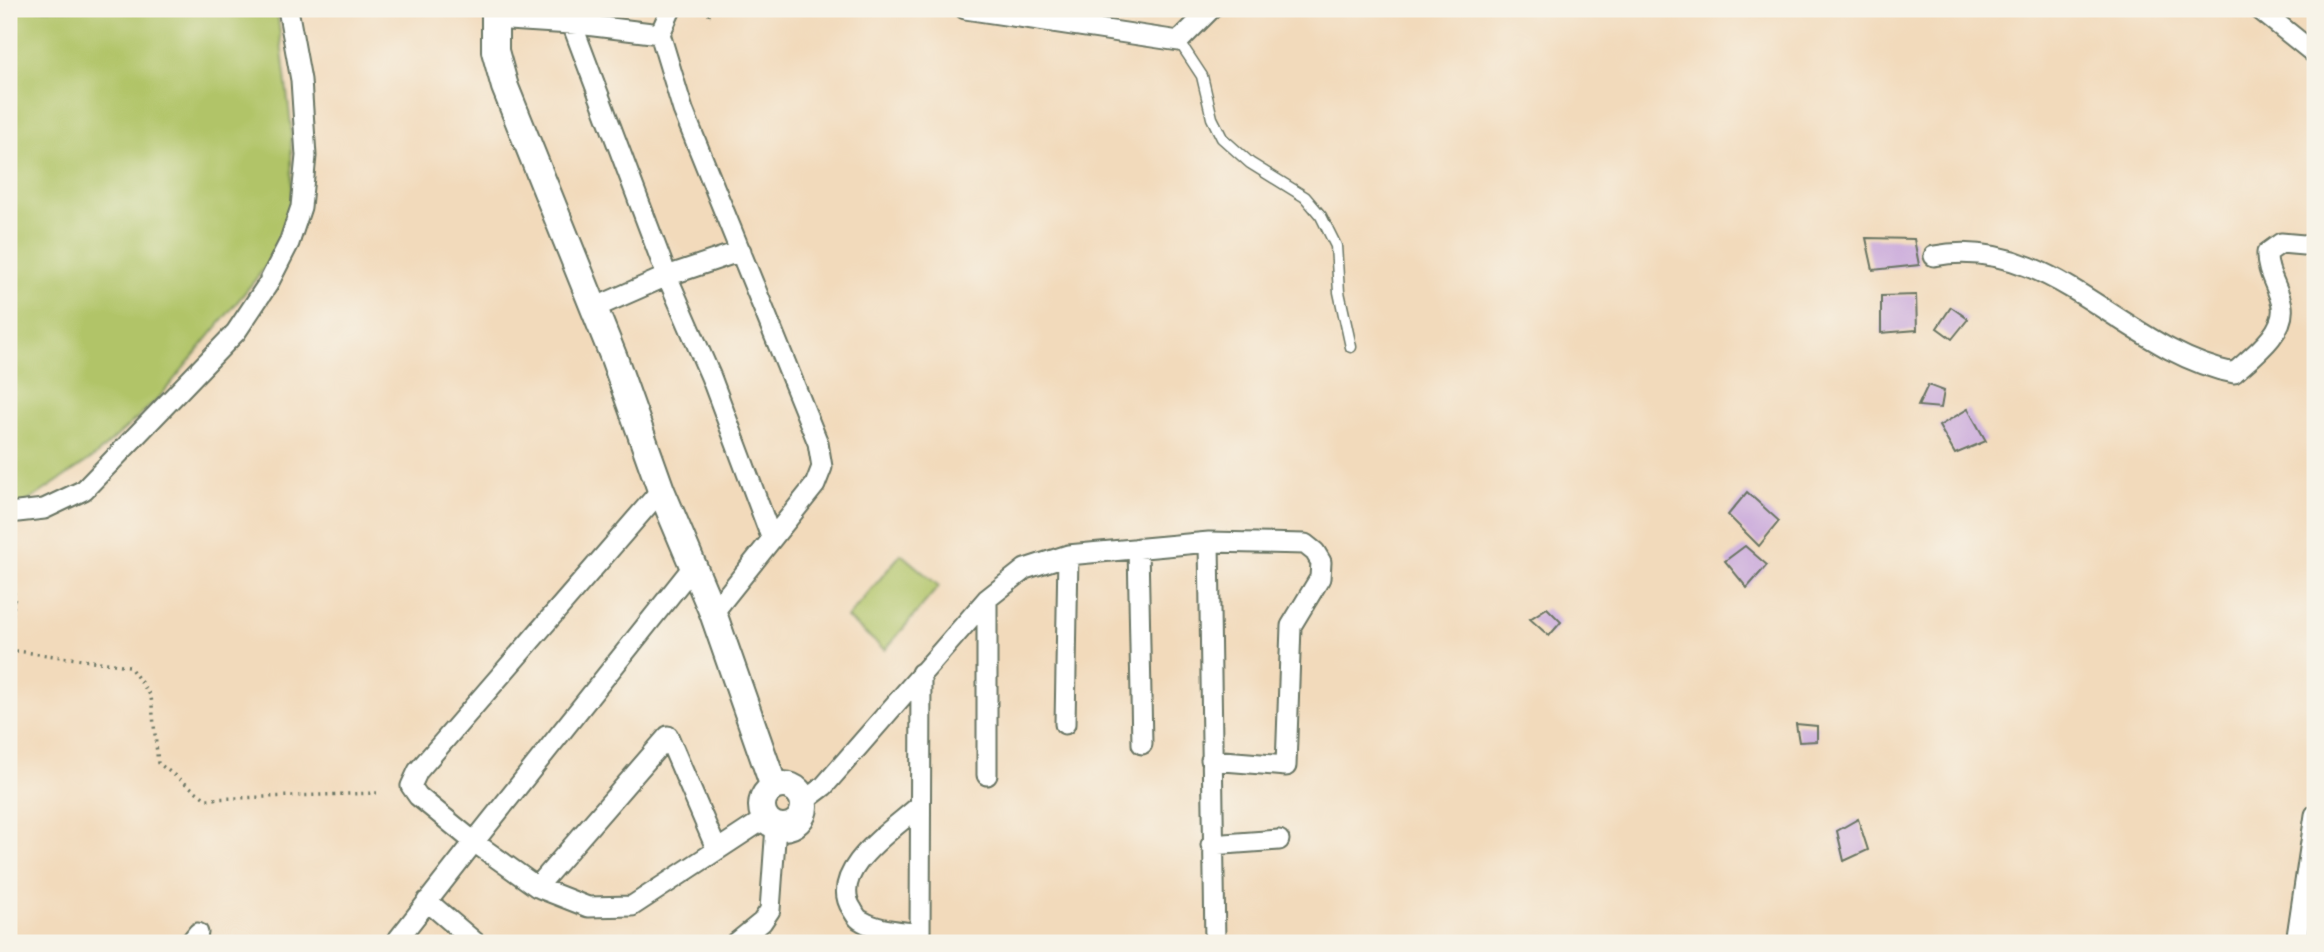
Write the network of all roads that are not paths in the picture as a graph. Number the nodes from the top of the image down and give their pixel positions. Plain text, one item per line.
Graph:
1 (288, 9) edge
2 (671, 9) edge
3 (965, 9) edge
4 (1211, 9) edge
5 (2259, 9) edge
6 (494, 14) edge
7 (583, 19) edge
8 (660, 34) junction
9 (1179, 41) junction
10 (2315, 54) edge
11 (2315, 246) edge
12 (741, 251) junction
13 (1934, 256) dead end
14 (667, 276) junction
15 (594, 308) junction
16 (1351, 347) dead end
17 (661, 490) junction
18 (9, 513) edge
19 (771, 537) junction
20 (1209, 542) junction
21 (1138, 548) junction
22 (1068, 555) junction
23 (692, 568) junction
24 (987, 599) junction
25 (713, 613) junction
26 (921, 673) junction
27 (1065, 724) dead end
28 (1142, 744) dead end
29 (1211, 760) junction
30 (987, 775) dead end
31 (774, 787) junction
32 (804, 801) junction
33 (919, 806) junction
34 (2315, 816) edge
35 (771, 822) junction
36 (1279, 840) dead end
37 (474, 842) junction
38 (1211, 845) junction
39 (716, 848) junction
40 (537, 887) junction
41 (427, 901) junction
42 (920, 939) edge
43 (395, 943) edge
44 (476, 943) edge
45 (736, 943) edge
46 (1215, 943) edge
47 (2296, 943) edge

1 - 18 street
2 - 8 street
3 - 9 street
4 - 9 street
5 - 10 street
6 - 7 street
6 - 15 street
7 - 8 street
7 - 14 street
8 - 12 street
9 - 16 lane
11 - 13 street
12 - 14 street
12 - 19 street
14 - 15 street
14 - 19 street
15 - 17 street
17 - 23 street
17 - 37 street
19 - 25 street
20 - 21 street
20 - 29 street
20 - 29 street
21 - 22 street
21 - 28 street
22 - 24 street
22 - 27 street
23 - 25 street
23 - 37 street
24 - 26 street
24 - 30 street
25 - 31 street
26 - 32 street
26 - 33 street
29 - 38 street
31 - 32 street
31 - 35 street
32 - 35 street
33 - 42 street
33 - 42 street
34 - 47 street
35 - 39 street
35 - 45 street
36 - 38 street
37 - 40 street
37 - 41 street
38 - 46 street
39 - 40 street
39 - 40 street
41 - 43 street
41 - 44 street

